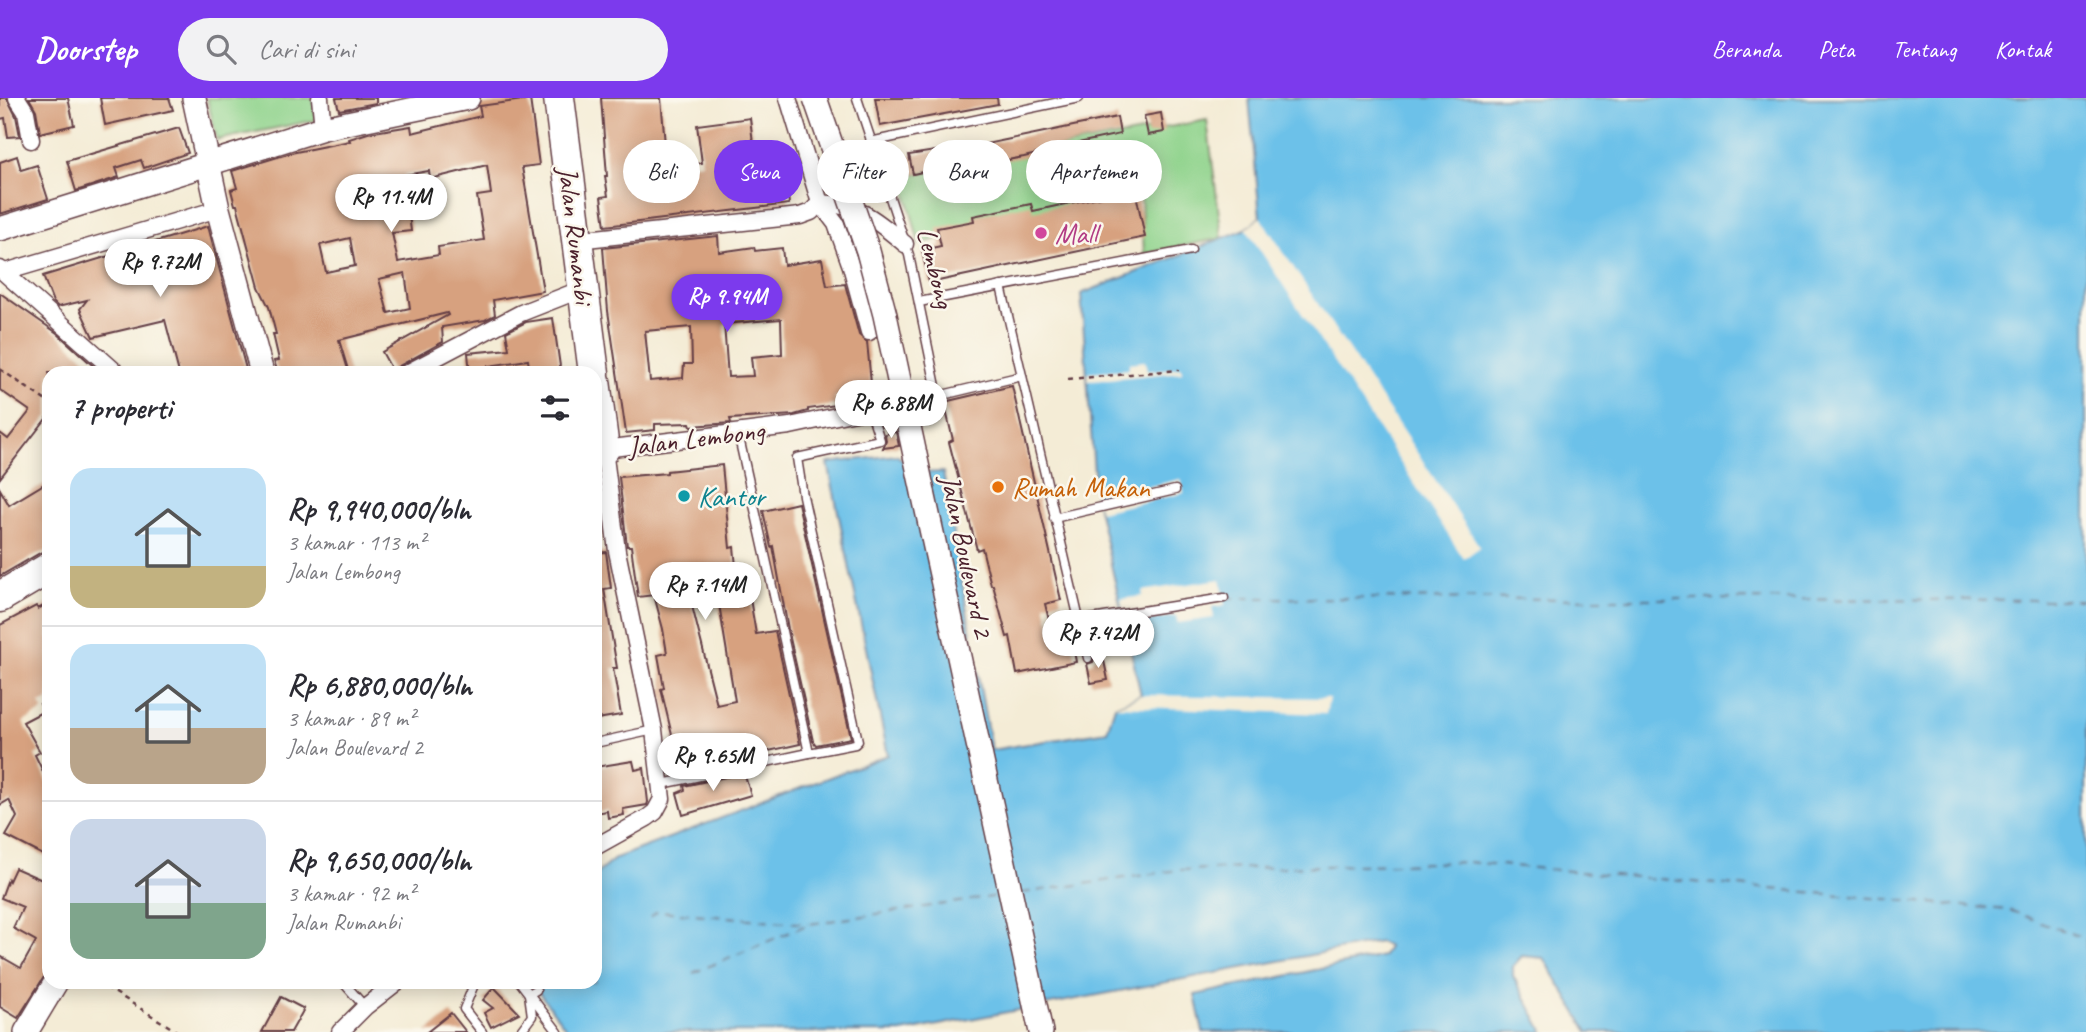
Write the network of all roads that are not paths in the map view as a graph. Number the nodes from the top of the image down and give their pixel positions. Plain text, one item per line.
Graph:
1 (17, 98) edge
2 (194, 98) edge
3 (320, 98) edge
4 (468, 98) edge
5 (559, 98) edge
6 (788, 98) edge
7 (815, 98) edge
8 (857, 98) edge
9 (1079, 98) edge
10 (323, 128) junction
11 (31, 140) dead end
12 (869, 140) edge
13 (880, 140) edge
14 (210, 163) junction
15 (817, 192) edge
16 (819, 203) edge
17 (821, 203) edge
18 (830, 203) edge
19 (891, 203) edge
20 (218, 209) junction
21 (0, 229) edge
22 (577, 240) junction
23 (905, 244) junction
24 (1191, 250) dead end
25 (2, 271) edge
26 (1001, 286) junction
27 (582, 289) junction
28 (919, 302) junction
29 (869, 332) dead end
30 (109, 366) edge
31 (260, 366) edge
32 (420, 366) edge
33 (593, 366) edge
34 (1021, 376) junction
35 (938, 396) junction
36 (875, 408) junction
37 (738, 433) junction
38 (602, 450) edge
39 (602, 462) edge
40 (1175, 490) dead end
41 (1054, 518) junction
42 (42, 572) edge
43 (0, 597) edge
44 (1224, 598) dead end
45 (1079, 621) junction
46 (1088, 658) dead end
47 (653, 730) junction
48 (602, 741) edge
49 (809, 753) junction
50 (662, 784) junction
51 (602, 843) edge
52 (52, 989) edge
53 (349, 989) edge
54 (388, 989) edge
55 (472, 989) edge
56 (529, 989) edge
57 (533, 992) junction
58 (365, 1007) junction
59 (26, 1032) edge
60 (340, 1032) edge
61 (482, 1032) edge
62 (520, 1032) edge
63 (558, 1032) edge
64 (1041, 1032) edge

1 - 11 street
2 - 14 main road
3 - 10 street
4 - 10 main road
5 - 22 highway, Jalan Rumanbi
6 - 15 street
7 - 64 main road, Jalan Boulevard 2, bridge
8 - 12 lane, Lembong
9 - 13 lane
10 - 14 main road
14 - 20 main road
14 - 21 main road
16 - 22 street
17 - 29 street
18 - 23 street
19 - 23 lane, Lembong
20 - 25 street
20 - 31 main road
22 - 27 highway, Jalan Rumanbi
23 - 28 lane, Lembong
24 - 26 lane
25 - 30 street
26 - 28 lane
26 - 34 lane
27 - 32 street
27 - 33 highway, Jalan Rumanbi
28 - 35 lane, Lembong
34 - 35 lane
34 - 41 lane
35 - 36 lane
36 - 37 street, Jalan Lembong
36 - 49 lane
37 - 38 street, Jalan Lembong
37 - 49 lane
39 - 47 street
40 - 41 lane
41 - 45 lane
42 - 43 highway
44 - 45 lane
45 - 46 lane
47 - 48 lane
47 - 50 street
49 - 50 lane
50 - 51 street
52 - 59 main road
53 - 58 lane
54 - 58 street
55 - 61 lane
56 - 57 lane
57 - 62 lane
57 - 63 lane
58 - 60 street

